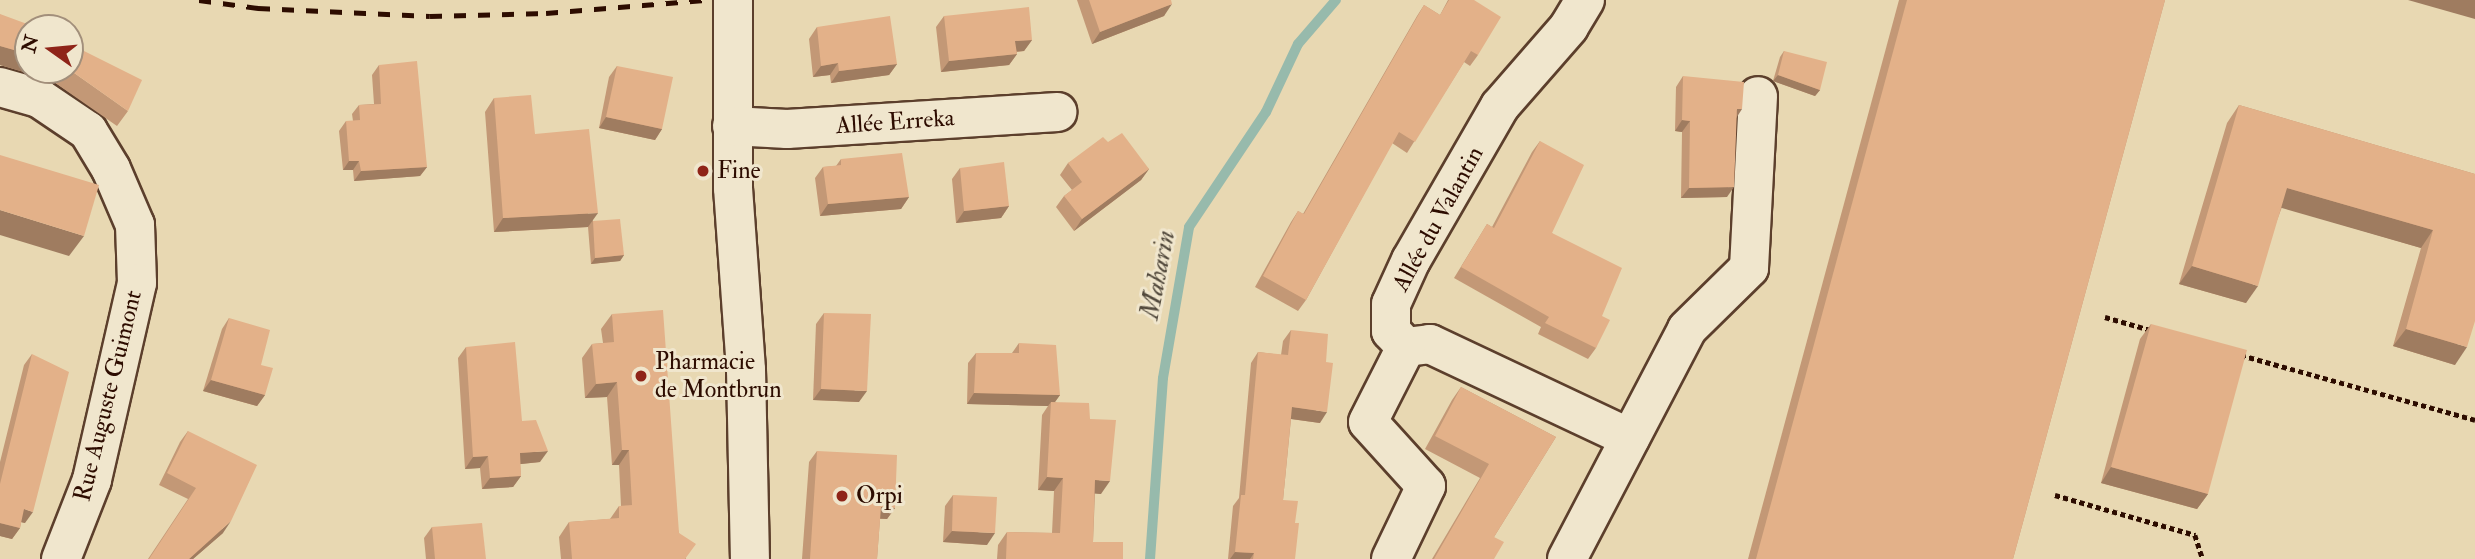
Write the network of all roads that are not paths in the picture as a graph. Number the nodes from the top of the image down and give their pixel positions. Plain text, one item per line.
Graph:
1 (733, 0) edge
2 (1585, 0) edge
3 (0, 87) edge
4 (1758, 96) dead end
5 (1057, 112) dead end
6 (732, 126) junction
7 (1406, 347) junction
8 (1630, 438) junction
9 (61, 559) edge
10 (750, 559) edge
11 (1391, 559) edge
12 (1567, 559) edge

1 - 6 street
2 - 7 street, Allée du Valantin
3 - 9 street, Rue Auguste Guimont
4 - 8 street
5 - 6 street, Allée Erreka
6 - 10 street
7 - 8 street
7 - 11 street
8 - 12 street

